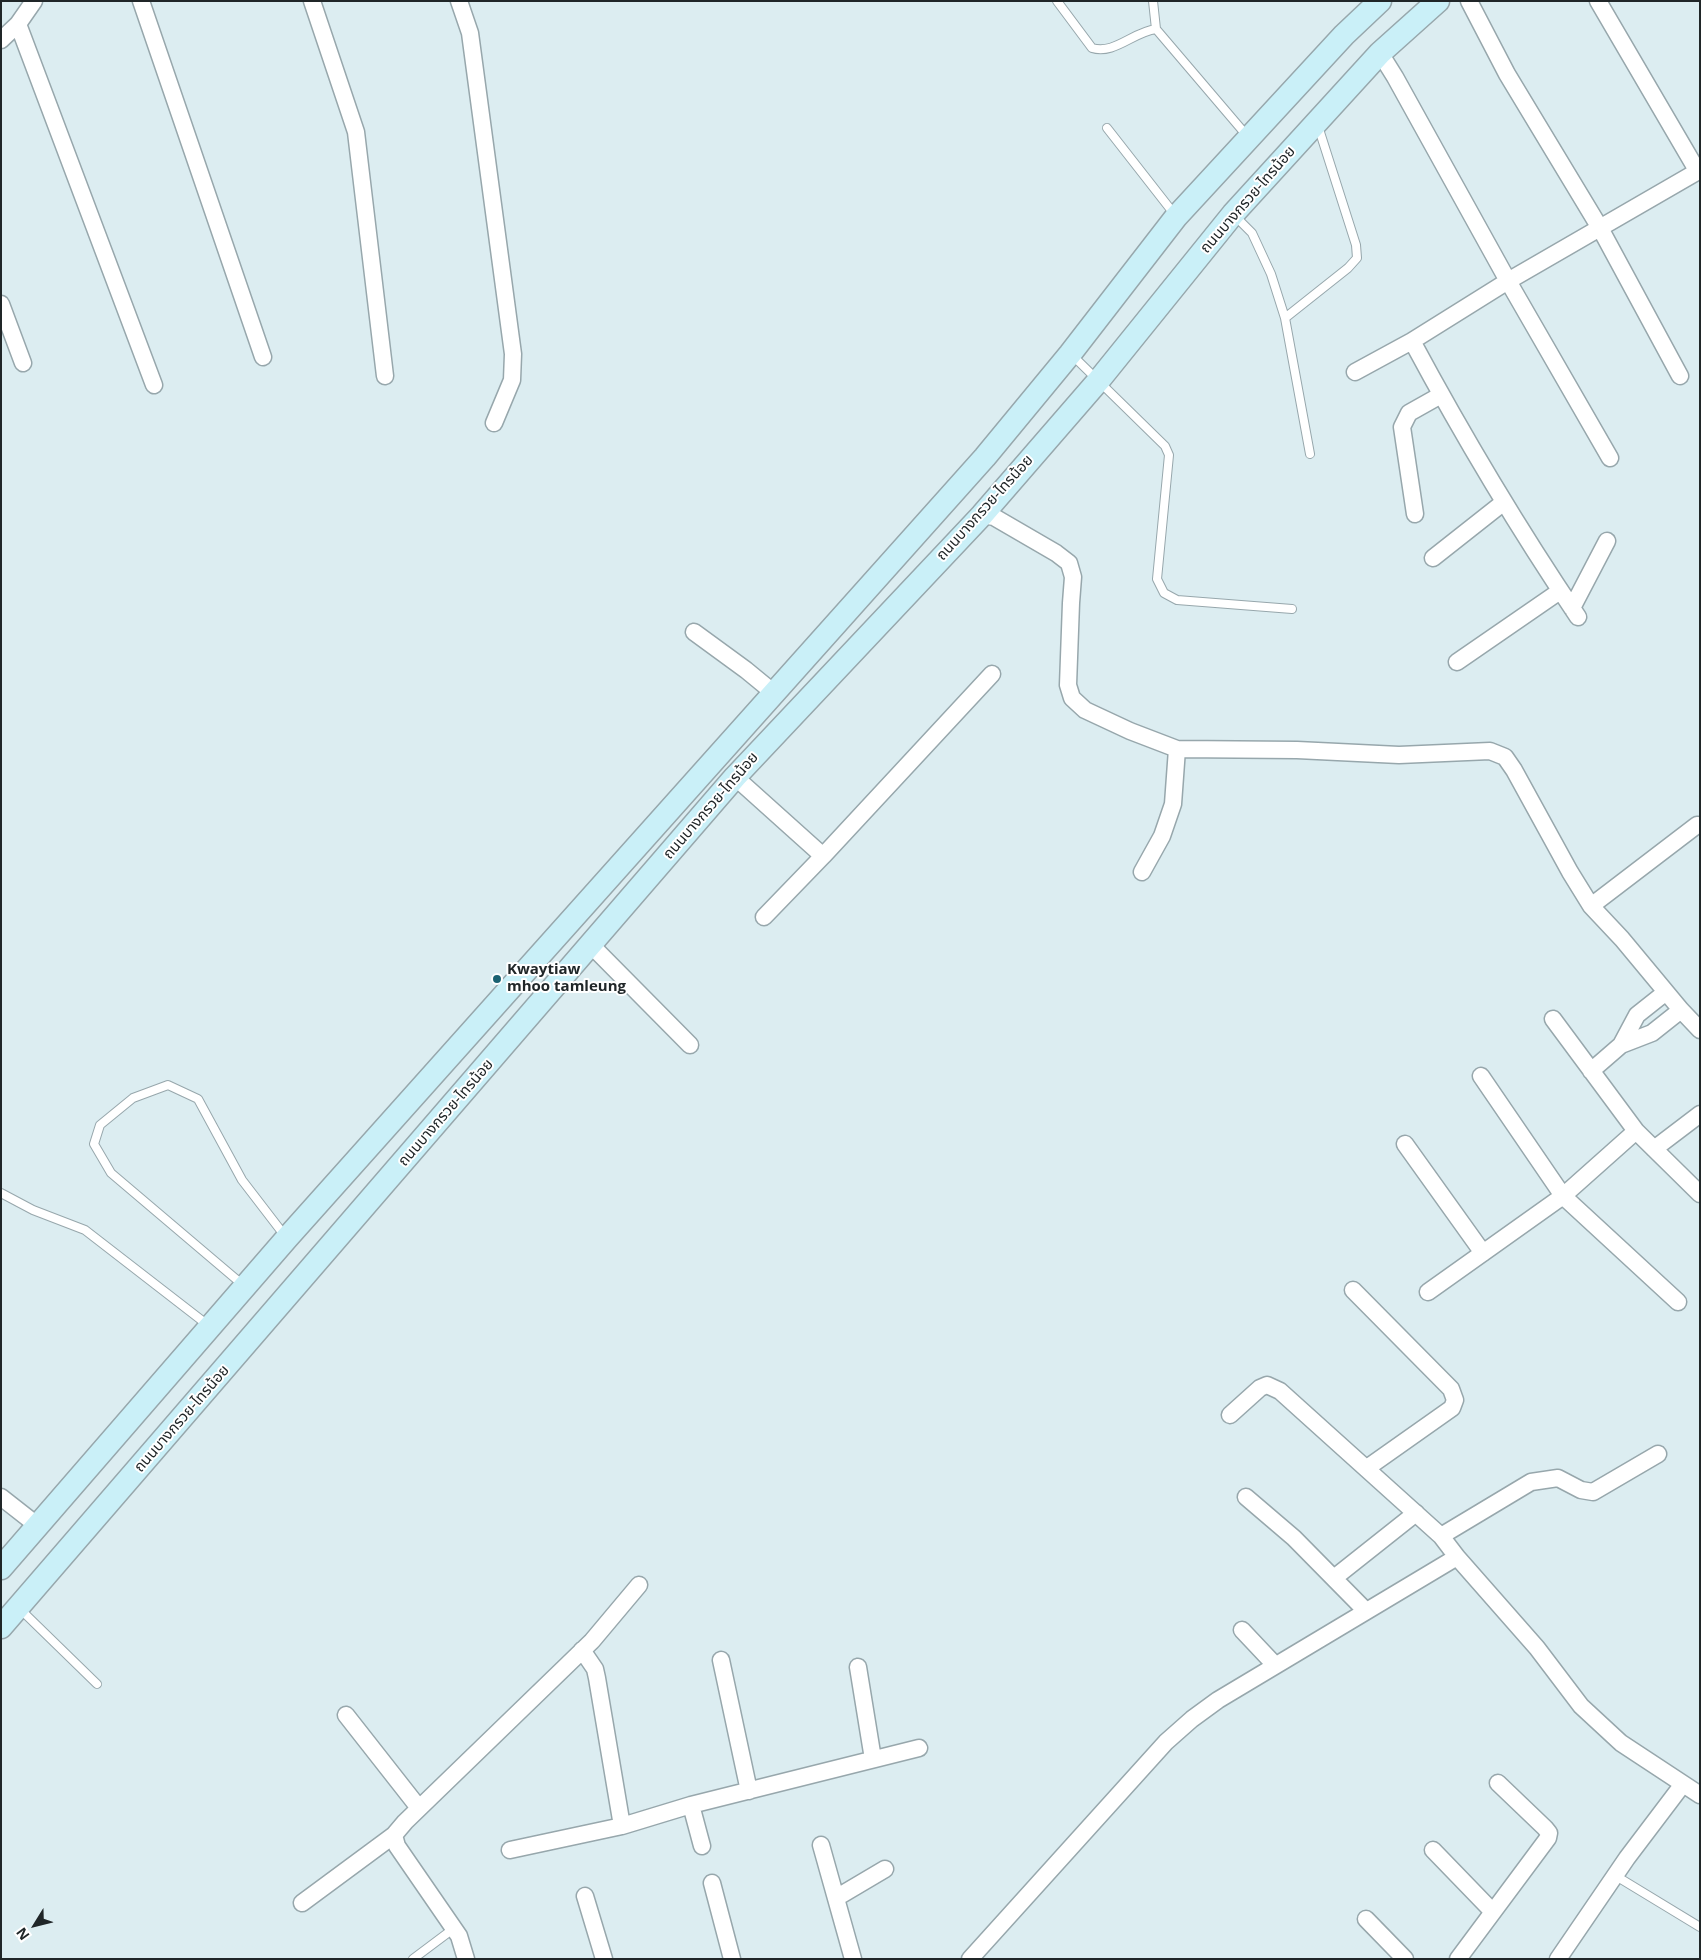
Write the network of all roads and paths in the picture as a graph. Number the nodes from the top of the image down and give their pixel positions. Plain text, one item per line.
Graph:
1 (34, 1) edge
2 (141, 1) edge
3 (312, 1) edge
4 (459, 1) edge
5 (1057, 1) edge
6 (1152, 1) edge
7 (1380, 1) edge
8 (1438, 1) edge
9 (1469, 1) edge
10 (1598, 1) edge
11 (18, 24) junction
12 (1156, 29) junction
13 (1, 40) edge
14 (1380, 53) junction
15 (1317, 122) junction
16 (1107, 128) dead end
17 (1250, 139) junction
18 (1699, 171) edge
19 (1234, 214) junction
20 (1176, 217) junction
21 (1600, 228) junction
22 (1508, 281) junction
23 (1, 304) edge
24 (1285, 318) junction
25 (1412, 341) junction
26 (1070, 354) junction
27 (263, 357) dead end
28 (24, 363) dead end
29 (1355, 372) dead end
30 (385, 376) dead end
31 (1680, 376) dead end
32 (1099, 380) junction
33 (154, 385) dead end
34 (1441, 395) junction
35 (494, 423) dead end
36 (1310, 454) dead end
37 (1610, 458) dead end
38 (1504, 502) junction
39 (1415, 514) dead end
40 (982, 515) junction
41 (1607, 540) dead end
42 (1433, 558) dead end
43 (1560, 591) junction
44 (1292, 609) dead end
45 (694, 632) dead end
46 (1457, 662) dead end
47 (992, 674) dead end
48 (774, 693) junction
49 (1177, 749) junction
50 (735, 777) junction
51 (1696, 825) dead end
52 (823, 856) junction
53 (1142, 872) dead end
54 (1591, 906) junction
55 (764, 917) dead end
56 (591, 945) junction
57 (1666, 992) junction
58 (1680, 1010) junction
59 (1553, 1019) dead end
60 (1700, 1030) edge
61 (690, 1045) dead end
62 (1621, 1045) junction
63 (1591, 1071) junction
64 (1481, 1076) dead end
65 (1700, 1114) edge
66 (1636, 1131) junction
67 (1405, 1144) dead end
68 (1654, 1149) junction
69 (1, 1193) edge
70 (1700, 1194) edge
71 (1562, 1196) junction
72 (287, 1238) junction
73 (1482, 1253) junction
74 (245, 1286) junction
75 (1353, 1290) dead end
76 (1428, 1292) dead end
77 (1678, 1302) dead end
78 (210, 1327) junction
79 (1230, 1416) dead end
80 (1658, 1454) dead end
81 (1367, 1468) junction
82 (1, 1497) edge
83 (1246, 1498) dead end
84 (1416, 1513) junction
85 (38, 1526) junction
86 (1441, 1536) junction
87 (1456, 1557) junction
88 (1, 1568) edge
89 (1334, 1578) junction
90 (639, 1585) dead end
91 (19, 1607) junction
92 (1366, 1611) junction
93 (1, 1627) edge
94 (1242, 1630) dead end
95 (582, 1650) junction
96 (721, 1660) dead end
97 (1275, 1666) junction
98 (858, 1667) dead end
99 (97, 1684) dead end
100 (346, 1714) dead end
101 (919, 1748) dead end
102 (873, 1759) junction
103 (1498, 1782) dead end
104 (1683, 1784) junction
105 (749, 1791) junction
106 (1699, 1794) edge
107 (691, 1805) junction
108 (419, 1808) junction
109 (622, 1826) junction
110 (394, 1835) junction
111 (821, 1845) dead end
112 (702, 1846) dead end
113 (510, 1850) dead end
114 (1433, 1850) dead end
115 (885, 1869) dead end
116 (1616, 1876) junction
117 (712, 1883) dead end
118 (585, 1896) dead end
119 (836, 1898) junction
120 (302, 1903) dead end
121 (1493, 1912) junction
122 (1366, 1919) dead end
123 (1700, 1927) edge
124 (453, 1929) junction
125 (414, 1959) edge
126 (466, 1959) edge
127 (604, 1959) edge
128 (732, 1959) edge
129 (853, 1959) edge
130 (970, 1959) edge
131 (1405, 1959) edge
132 (1458, 1959) edge
133 (1558, 1959) edge

1 - 11 street
2 - 27 street
3 - 30 street
4 - 35 street
5 - 12 lane
6 - 12 lane
7 - 17 main road, ถนนบางกรวย-ไทรน้อย
8 - 14 main road, ถนนบางกรวย-ไทรน้อย
9 - 21 street
10 - 18 street
11 - 13 street
11 - 33 street
12 - 17 lane
14 - 15 main road, ถนนบางกรวย-ไทรน้อย
14 - 22 street
15 - 19 main road, ถนนบางกรวย-ไทรน้อย
15 - 24 lane
16 - 20 lane
17 - 20 main road, ถนนบางกรวย-ไทรน้อย
18 - 21 street
19 - 24 lane
19 - 32 main road, ถนนบางกรวย-ไทรน้อย
20 - 26 main road, ถนนบางกรวย-ไทรน้อย
21 - 22 street
21 - 31 street
22 - 25 street
22 - 37 street
23 - 28 street
24 - 36 lane
25 - 29 street
25 - 34 street
26 - 32 lane
26 - 48 main road, ถนนบางกรวย-ไทรน้อย
32 - 40 main road, ถนนบางกรวย-ไทรน้อย
32 - 44 lane
34 - 38 street
34 - 39 street
38 - 42 street
38 - 43 street
40 - 49 street
40 - 50 main road, ถนนบางกรวย-ไทรน้อย
41 - 43 street
43 - 46 street
45 - 48 street
47 - 52 street
48 - 72 main road, ถนนบางกรวย-ไทรน้อย
49 - 53 street
49 - 54 street
50 - 52 street
50 - 56 main road, ถนนบางกรวย-ไทรน้อย
51 - 54 street
52 - 55 street
54 - 57 street
56 - 61 street
56 - 91 main road, ถนนบางกรวย-ไทรน้อย
57 - 58 street
57 - 62 street
58 - 60 street
58 - 62 street
59 - 63 street
62 - 63 street
63 - 66 street
64 - 71 street
65 - 68 street
66 - 68 street
66 - 71 street
67 - 73 street
68 - 70 street
69 - 78 lane
71 - 73 street
71 - 77 street
72 - 74 main road, ถนนบางกรวย-ไทรน้อย
72 - 74 lane
73 - 76 street
74 - 78 main road, ถนนบางกรวย-ไทรน้อย
75 - 81 street
78 - 85 main road, ถนนบางกรวย-ไทรน้อย
79 - 81 street
80 - 86 street
81 - 84 street
82 - 85 street
83 - 89 street
84 - 86 street
84 - 89 street
85 - 88 main road, ถนนบางกรวย-ไทรน้อย
86 - 87 street
87 - 92 street
87 - 104 street
89 - 92 street
90 - 95 street
91 - 93 main road, ถนนบางกรวย-ไทรน้อย
91 - 99 lane
92 - 97 street
94 - 97 street
95 - 108 street
95 - 109 street
96 - 105 street
97 - 130 street
98 - 102 street
100 - 108 street
101 - 102 street
102 - 105 street
103 - 121 street
104 - 106 street
104 - 116 street
105 - 107 street
107 - 109 street
107 - 112 street
108 - 110 street
109 - 113 street
110 - 120 street
110 - 124 street
111 - 119 street
114 - 121 street
115 - 119 street
116 - 123 lane
116 - 133 street
117 - 128 street
118 - 127 street
119 - 129 street
121 - 132 street
122 - 131 street
124 - 125 lane
124 - 126 street

